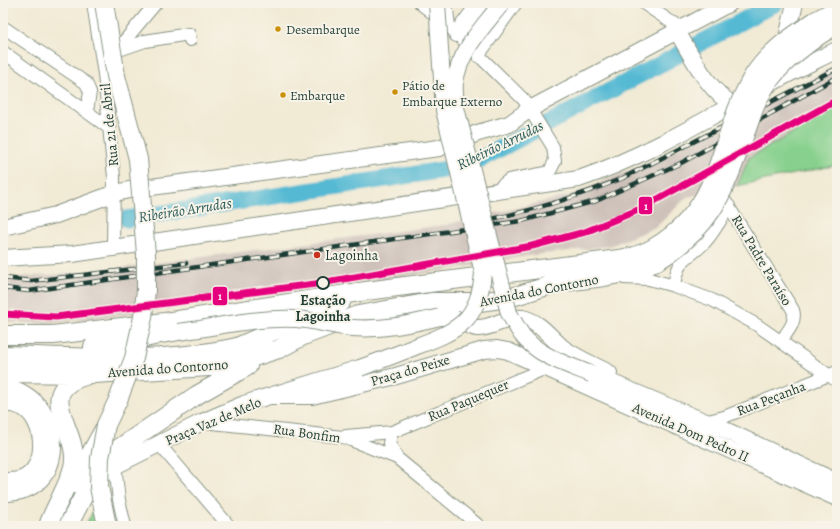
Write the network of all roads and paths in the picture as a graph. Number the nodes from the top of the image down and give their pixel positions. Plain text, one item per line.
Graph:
1 (93, 3) edge
2 (104, 3) edge
3 (156, 3) edge
4 (420, 3) edge
5 (437, 3) edge
6 (446, 3) edge
7 (480, 3) edge
8 (502, 3) edge
9 (516, 3) edge
10 (643, 3) edge
11 (730, 3) edge
12 (837, 9) edge
13 (805, 15) edge
14 (837, 25) edge
15 (3, 27) edge
16 (453, 30) junction
17 (677, 33) junction
18 (190, 40) dead end
19 (837, 41) edge
20 (837, 50) edge
21 (116, 51) junction
22 (3, 52) edge
23 (478, 56) junction
24 (104, 74) junction
25 (778, 80) junction
26 (86, 83) junction
27 (734, 105) junction
28 (88, 111) junction
29 (534, 115) junction
30 (108, 127) junction
31 (472, 171) junction
32 (115, 193) junction
33 (492, 193) junction
34 (470, 220) junction
35 (3, 227) edge
36 (114, 247) junction
37 (652, 256) junction
38 (3, 258) edge
39 (604, 277) junction
40 (674, 286) junction
41 (366, 291) junction
42 (10, 335) edge
43 (154, 336) junction
44 (781, 342) junction
45 (279, 349) junction
46 (3, 350) edge
47 (3, 355) edge
48 (544, 369) junction
49 (94, 374) junction
50 (834, 376) edge
51 (5, 390) edge
52 (272, 396) junction
53 (657, 401) junction
54 (202, 422) junction
55 (704, 422) junction
56 (106, 425) junction
57 (392, 432) junction
58 (343, 437) junction
59 (159, 444) junction
60 (397, 458) junction
61 (115, 466) junction
62 (95, 480) junction
63 (3, 481) edge
64 (837, 482) edge
65 (3, 493) edge
66 (837, 498) edge
67 (48, 526) edge
68 (55, 526) edge
69 (68, 526) edge
70 (107, 526) edge
71 (124, 526) edge
72 (229, 526) edge
73 (479, 526) edge

1 - 24 street, Rua 21 de Abril
2 - 56 highway, bridge
3 - 21 street
4 - 16 street
5 - 34 main road, Praça Vaz de Melo, bridge
6 - 16 street
7 - 16 main road
8 - 31 main road, Avenida Dom Pedro II, bridge
9 - 23 street
10 - 17 street
11 - 17 main road
12 - 13 highway, Avenida do Contorno
13 - 14 highway, Avenida do Contorno
13 - 19 main road
13 - 25 main road
13 - 37 highway, Avenida do Contorno, bridge
15 - 26 street
16 - 23 street
17 - 27 main road
17 - 29 main road
18 - 21 street
20 - 25 main road
21 - 24 street
22 - 28 street
23 - 29 street
24 - 26 street
24 - 30 street, Rua 21 de Abril
25 - 27 main road
26 - 28 street
27 - 33 main road
28 - 30 street
29 - 32 main road
29 - 33 street
30 - 32 street, Rua 21 de Abril
31 - 34 main road, bridge
31 - 53 main road, Avenida Dom Pedro II, bridge
32 - 35 main road
32 - 36 street, Rua 21 de Abril
33 - 36 main road
34 - 52 main road, Praça Vaz de Melo, bridge
36 - 38 main road
37 - 39 highway, Avenida do Contorno
37 - 41 highway, Avenida do Contorno
39 - 40 street
39 - 45 highway, Avenida do Contorno
40 - 44 street
40 - 44 street, Rua Padre Paraíso
41 - 42 highway, Avenida do Contorno
41 - 47 highway, Avenida do Contorno
42 - 43 highway
43 - 46 highway
43 - 53 main road, bridge
44 - 50 street
45 - 49 highway, Avenida do Contorno
45 - 62 highway
48 - 52 main road, Praça do Peixe
48 - 57 street, Rua Paquequer
48 - 66 main road, Avenida Dom Pedro II
49 - 51 highway, Avenida do Contorno
49 - 67 highway
50 - 55 street, Rua Peçanha
51 - 63 main road
51 - 65 main road
52 - 54 main road, Praça Vaz de Melo
53 - 55 main road, Avenida Dom Pedro II
54 - 58 street, Rua Bonfim
54 - 59 main road, Praça Vaz de Melo
55 - 64 main road, Avenida Dom Pedro II
56 - 68 highway
56 - 70 highway, bridge
57 - 58 street, Rua Paquequer
57 - 60 street
58 - 60 street, Rua Bonfim
59 - 61 main road, Praça Vaz de Melo
59 - 72 street
60 - 73 street, Rua Bonfim
61 - 62 main road, Praça Vaz de Melo
61 - 71 street
62 - 69 highway

